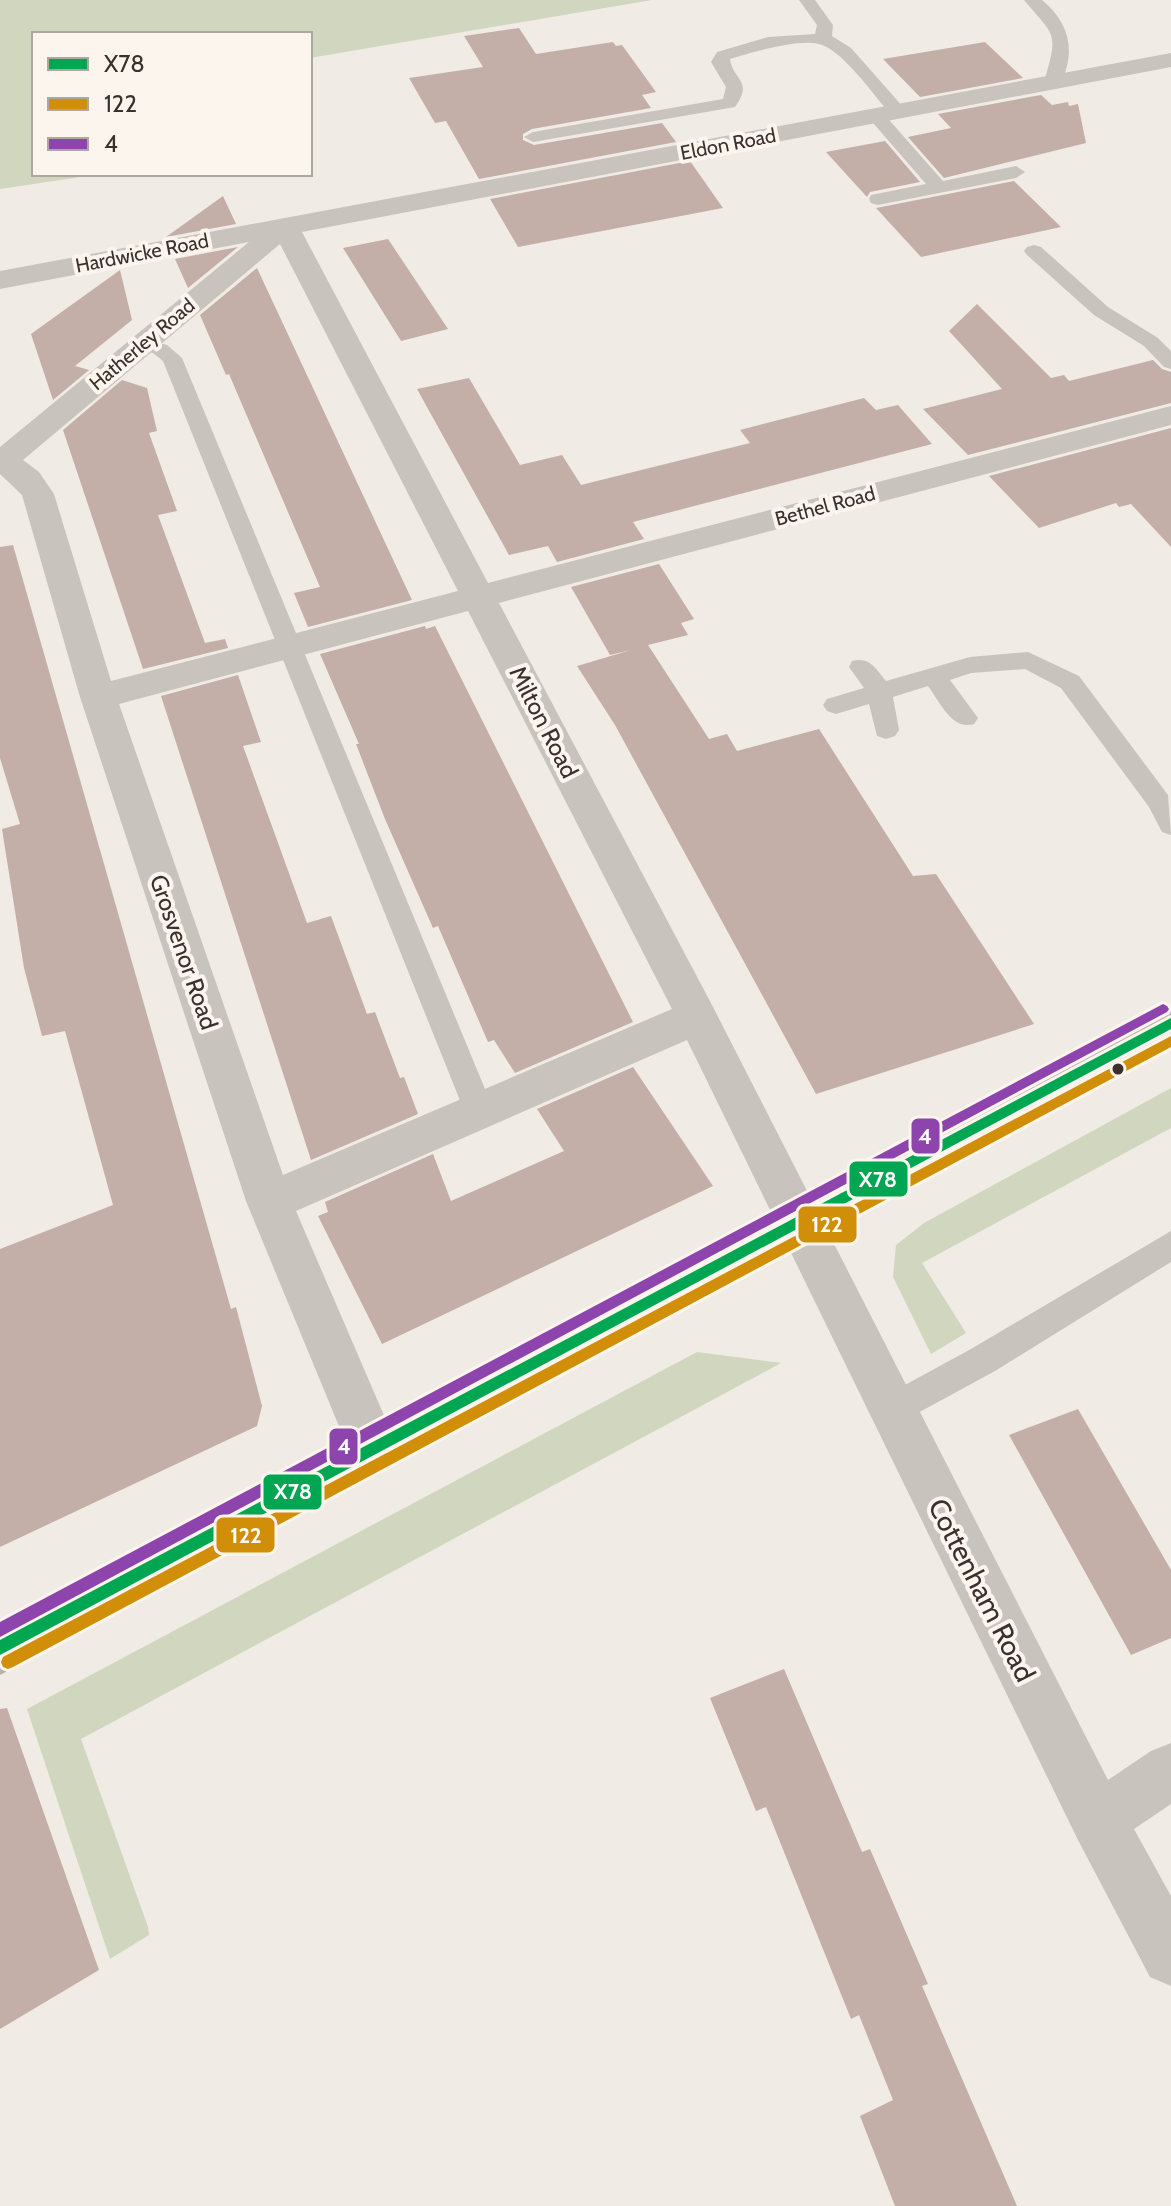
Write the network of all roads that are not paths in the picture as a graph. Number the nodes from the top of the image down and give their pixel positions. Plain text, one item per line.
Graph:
1 (807, 0) edge
2 (1032, 0) edge
3 (823, 38) junction
4 (1171, 60) edge
5 (1053, 82) junction
6 (887, 114) junction
7 (533, 137) dead end
8 (1016, 172) dead end
9 (938, 186) junction
10 (878, 199) dead end
11 (285, 226) junction
12 (1034, 251) dead end
13 (0, 280) edge
14 (141, 344) junction
15 (1171, 363) edge
16 (1171, 415) edge
17 (1, 462) edge
18 (479, 597) junction
19 (983, 636) dead end
20 (290, 648) junction
21 (1001, 662) junction
22 (861, 667) dead end
23 (933, 675) junction
24 (880, 691) junction
25 (98, 697) junction
26 (836, 705) dead end
27 (965, 718) dead end
28 (886, 730) dead end
29 (1171, 825) edge
30 (697, 1017) junction
31 (1171, 1023) edge
32 (480, 1113) junction
33 (269, 1201) junction
34 (798, 1220) junction
35 (1171, 1245) edge
36 (893, 1409) junction
37 (373, 1448) junction
38 (0, 1648) edge
39 (1171, 1771) edge
40 (1098, 1820) junction
41 (1171, 1956) edge

1 - 3 lane
2 - 5 lane
3 - 6 lane
3 - 7 lane
4 - 5 street, Eldon Road
5 - 6 street, Eldon Road
6 - 9 lane
6 - 11 street, Eldon Road
8 - 9 lane
9 - 10 lane
11 - 13 street, Hardwicke Road
11 - 14 street, Hatherley Road
11 - 18 street, Milton Road
12 - 15 lane
14 - 17 street, Hatherley Road
14 - 20 lane
16 - 18 street, Bethel Road
17 - 25 street, Grosvenor Road
18 - 20 street, Bethel Road
18 - 30 street, Milton Road
19 - 21 lane
20 - 25 street, Bethel Road
20 - 32 lane
21 - 23 lane
21 - 29 lane
22 - 24 lane
23 - 24 lane
23 - 27 lane
24 - 26 lane
24 - 28 lane
25 - 33 street, Grosvenor Road
30 - 32 street
30 - 34 street, Milton Road
31 - 34 main road
32 - 33 street
33 - 37 street, Grosvenor Road
34 - 36 street, Cottenham Road
34 - 37 main road
35 - 36 lane
36 - 40 street, Cottenham Road
37 - 38 main road
39 - 40 street
40 - 41 street, Cottenham Road

